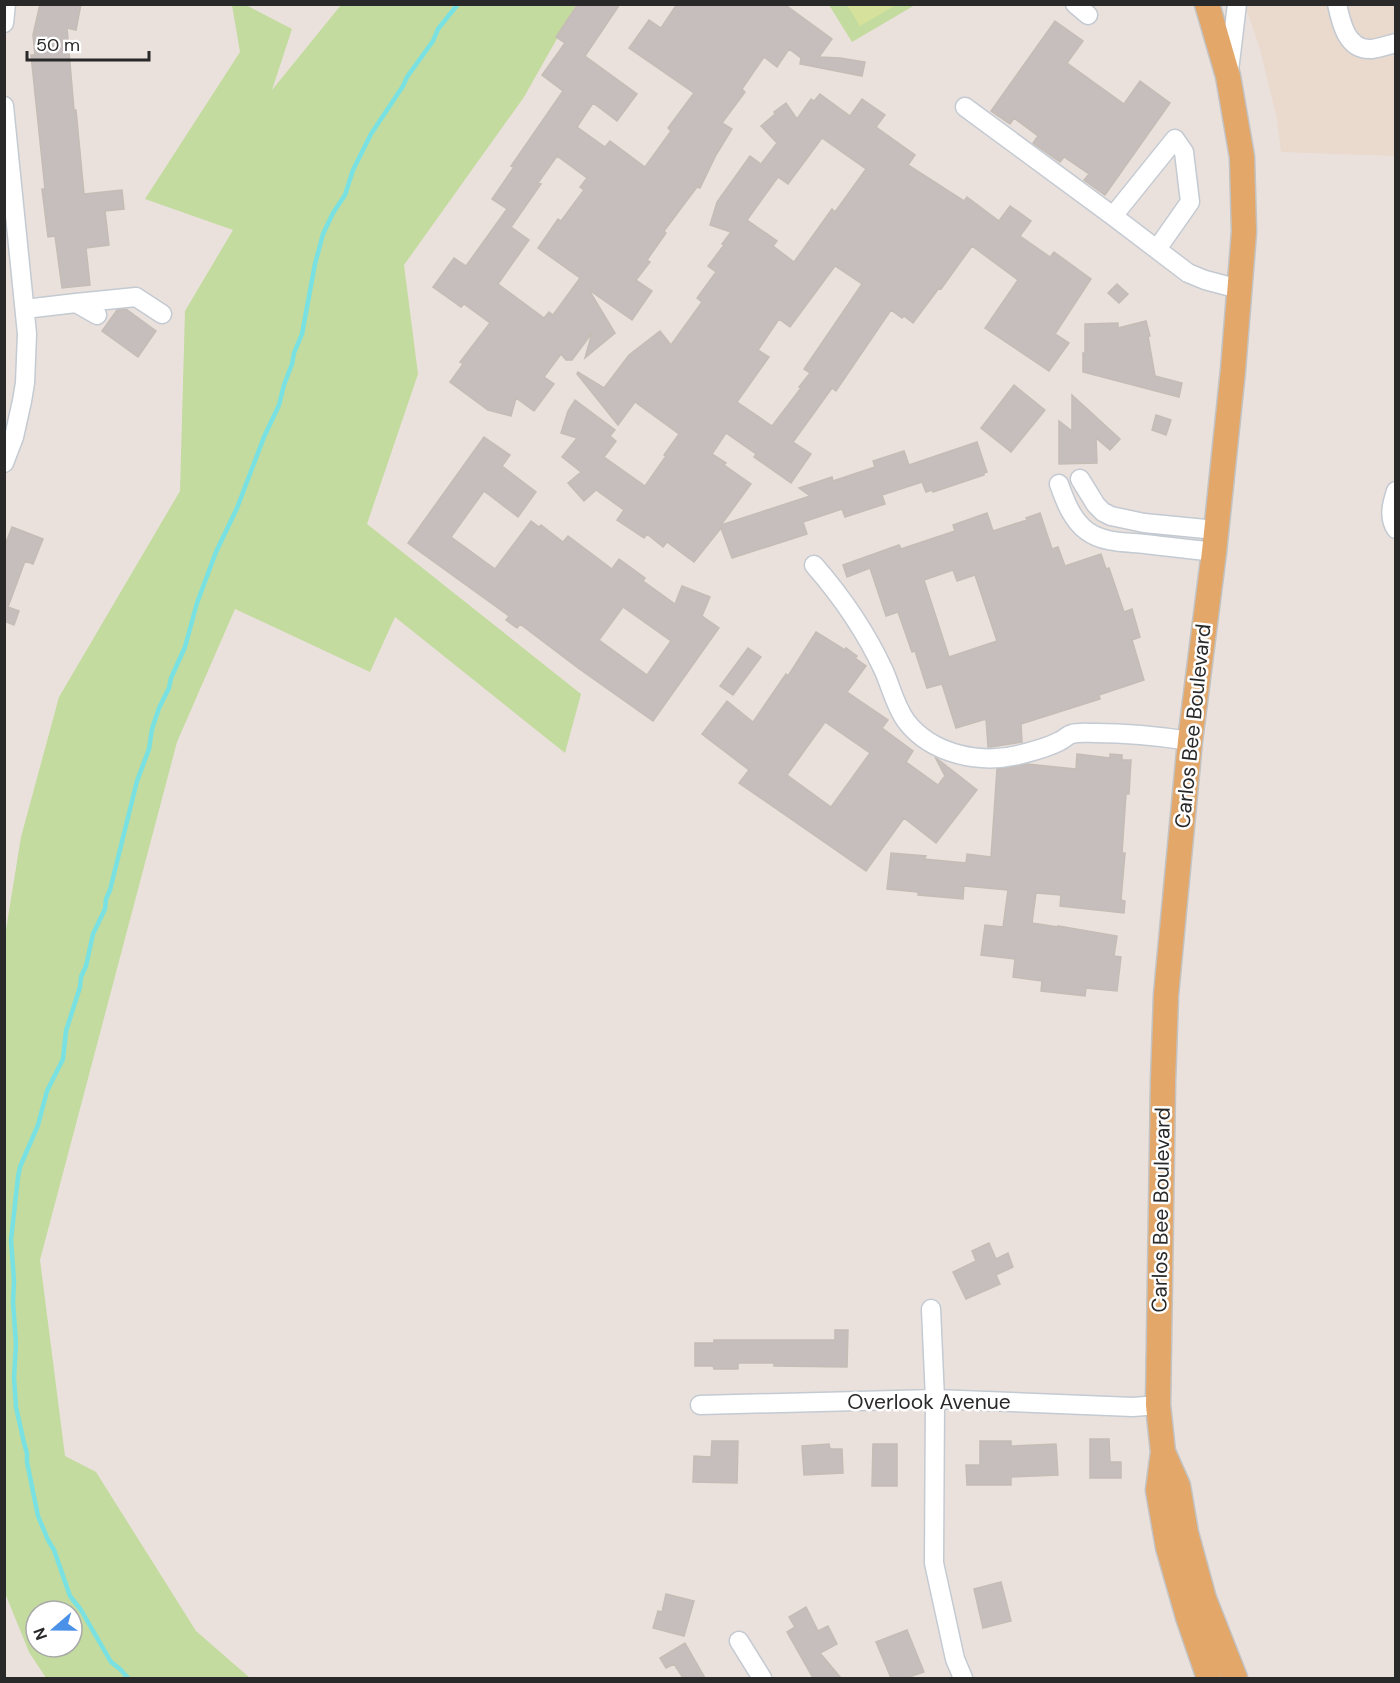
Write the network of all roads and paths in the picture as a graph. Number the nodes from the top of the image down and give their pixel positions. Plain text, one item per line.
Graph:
1 (6, 4) edge
2 (1207, 4) edge
3 (1237, 4) edge
4 (1337, 4) edge
5 (4, 23) edge
6 (1395, 43) edge
7 (1228, 76) junction
8 (4, 106) edge
9 (965, 107) dead end
10 (1113, 216) junction
11 (1157, 249) junction
12 (1239, 289) junction
13 (76, 303) junction
14 (25, 309) junction
15 (162, 314) dead end
16 (97, 315) dead end
17 (4, 463) edge
18 (1080, 479) dead end
19 (1059, 484) dead end
20 (1395, 491) edge
21 (1395, 529) edge
22 (1215, 541) junction
23 (814, 565) dead end
24 (1190, 741) junction
25 (931, 1309) dead end
26 (935, 1399) junction
27 (700, 1405) dead end
28 (1158, 1405) junction
29 (1163, 1452) junction
30 (739, 1641) dead end
31 (762, 1678) edge
32 (963, 1678) edge
33 (1209, 1678) edge
34 (1235, 1678) edge

1 - 5 street
2 - 7 main road, Carlos Bee Boulevard
3 - 7 street
4 - 6 street
7 - 12 main road, Carlos Bee Boulevard
8 - 14 street
9 - 10 street
10 - 11 street
10 - 11 street
11 - 12 street
12 - 22 main road, Carlos Bee Boulevard
13 - 14 street
13 - 15 street
13 - 16 street
14 - 17 street
18 - 22 street
19 - 22 street
20 - 21 street
22 - 24 main road, Carlos Bee Boulevard
23 - 24 street
24 - 28 main road, Carlos Bee Boulevard
25 - 26 street
26 - 27 street, Overlook Avenue
26 - 28 street, Overlook Avenue
26 - 32 street
28 - 29 main road, Carlos Bee Boulevard
29 - 33 main road, Carlos Bee Boulevard
29 - 34 main road, Carlos Bee Boulevard
30 - 31 street

